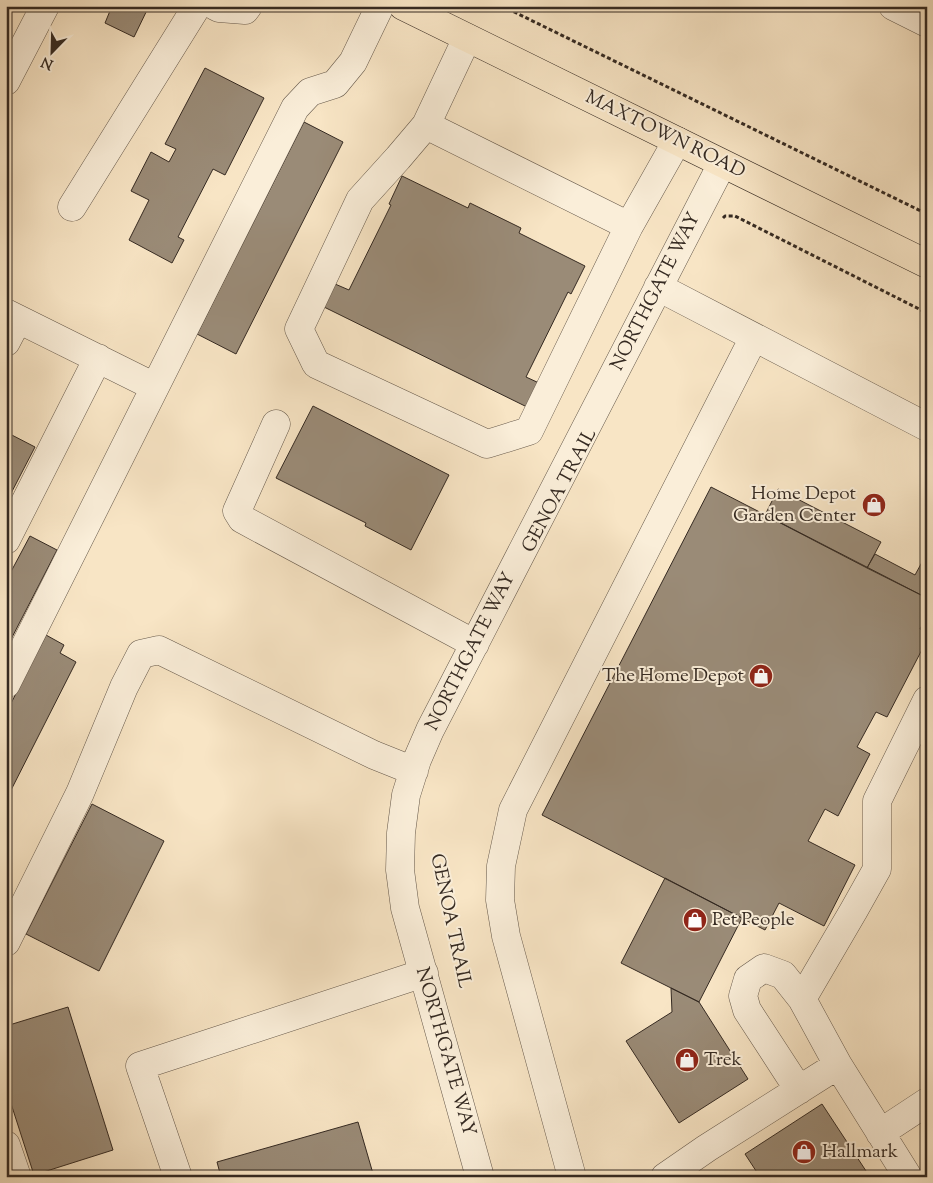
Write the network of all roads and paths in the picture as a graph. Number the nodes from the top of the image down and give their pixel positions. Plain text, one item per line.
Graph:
1 (45, 6) edge
2 (198, 6) edge
3 (215, 6) edge
4 (248, 6) edge
5 (380, 6) edge
6 (402, 6) edge
7 (502, 6) edge
8 (893, 6) edge
9 (927, 23) edge
10 (467, 38) junction
11 (6, 81) edge
12 (426, 125) junction
13 (677, 141) junction
14 (722, 164) junction
15 (72, 208) dead end
16 (927, 214) edge
17 (719, 222) dead end
18 (629, 226) junction
19 (927, 264) edge
20 (658, 287) junction
21 (927, 312) edge
22 (10, 324) edge
23 (754, 337) junction
24 (98, 358) junction
25 (155, 387) junction
26 (276, 424) dead end
27 (927, 427) edge
28 (6, 540) edge
29 (475, 644) junction
30 (6, 684) edge
31 (927, 700) edge
32 (414, 771) junction
33 (6, 942) edge
34 (424, 974) junction
35 (802, 999) junction
36 (838, 1065) junction
37 (799, 1090) junction
38 (927, 1102) edge
39 (880, 1133) junction
40 (6, 1145) edge
41 (16, 1177) edge
42 (178, 1177) edge
43 (480, 1177) edge
44 (572, 1177) edge
45 (665, 1177) edge
46 (908, 1177) edge

1 - 11 street
2 - 15 street
3 - 4 street
5 - 25 street
6 - 10 main road, MAXTOWN ROAD
7 - 16 path
8 - 9 street
10 - 12 street
10 - 13 main road, MAXTOWN ROAD
12 - 18 street
12 - 18 street
13 - 14 main road, MAXTOWN ROAD
13 - 18 street
14 - 19 main road, MAXTOWN ROAD
14 - 20 street, NORTHGATE WAY
17 - 21 path
20 - 23 street
20 - 29 street, NORTHGATE WAY
22 - 24 street
23 - 27 street
23 - 44 street
24 - 25 street
24 - 28 street
25 - 30 street
26 - 29 street
29 - 32 street, NORTHGATE WAY
31 - 35 street
32 - 33 street
32 - 34 street, NORTHGATE WAY
34 - 42 street
34 - 43 street, NORTHGATE WAY
35 - 36 street
35 - 37 street
36 - 37 street
36 - 39 street
37 - 45 street
38 - 39 street
39 - 46 street
40 - 41 street

